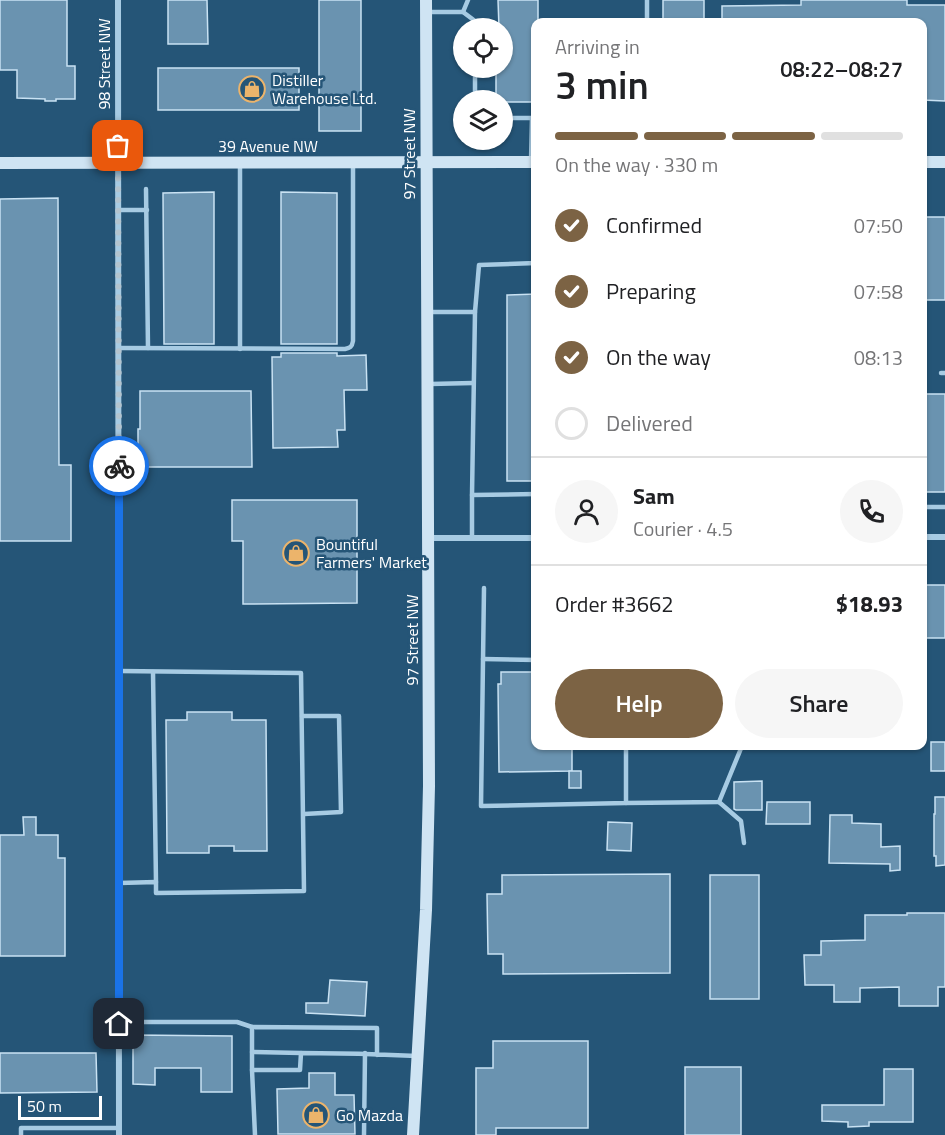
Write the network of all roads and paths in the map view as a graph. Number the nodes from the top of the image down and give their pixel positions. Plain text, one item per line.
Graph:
1 (118, 0) edge
2 (468, 0) edge
3 (647, 0) edge
4 (426, 6) edge
5 (463, 12) junction
6 (471, 18) edge
7 (647, 18) edge
8 (513, 118) edge
9 (531, 118) edge
10 (240, 162) junction
11 (353, 162) junction
12 (426, 162) junction
13 (531, 162) edge
14 (927, 162) edge
15 (945, 162) edge
16 (0, 163) edge
17 (118, 163) junction
18 (146, 189) dead end
19 (118, 210) junction
20 (147, 210) junction
21 (531, 263) edge
22 (427, 312) junction
23 (475, 312) junction
24 (118, 348) junction
25 (148, 348) junction
26 (240, 349) junction
27 (473, 383) junction
28 (428, 384) junction
29 (472, 495) junction
30 (531, 495) edge
31 (927, 507) edge
32 (945, 507) edge
33 (927, 537) edge
34 (945, 537) edge
35 (428, 538) junction
36 (472, 538) junction
37 (531, 538) edge
38 (484, 588) dead end
39 (483, 659) junction
40 (531, 660) edge
41 (119, 671) junction
42 (153, 672) junction
43 (302, 716) junction
44 (626, 750) edge
45 (740, 750) edge
46 (718, 802) junction
47 (626, 803) junction
48 (304, 814) junction
49 (744, 843) dead end
50 (156, 882) junction
51 (119, 883) junction
52 (142, 1022) dead end
53 (252, 1027) junction
54 (252, 1052) junction
55 (301, 1053) junction
56 (365, 1053) junction
57 (377, 1055) junction
58 (417, 1056) junction
59 (252, 1070) junction
60 (52, 1128) junction
61 (78, 1128) junction
62 (119, 1131) edge
63 (21, 1135) edge
64 (52, 1135) edge
65 (78, 1135) edge
66 (255, 1135) edge
67 (364, 1135) edge
68 (413, 1135) edge

1 - 17 street, 98 Street NW
2 - 5 lane
3 - 7 lane
4 - 5 lane
4 - 12 street, 97 Street NW
5 - 6 lane
8 - 9 lane
10 - 11 street, 39 Avenue NW
10 - 17 street, 39 Avenue NW
10 - 26 lane
11 - 12 street, 39 Avenue NW
11 - 26 lane
12 - 13 street, 39 Avenue NW
12 - 22 street, 97 Street NW
14 - 15 street
16 - 17 street, 39 Avenue NW
17 - 19 street, 98 Street NW
18 - 20 lane
19 - 20 lane
19 - 24 street, 98 Street NW
20 - 25 lane
21 - 23 lane
22 - 23 lane
22 - 28 street, 97 Street NW
23 - 27 lane
24 - 25 lane
24 - 41 street, 98 Street NW
25 - 26 lane
27 - 28 lane
27 - 29 lane
28 - 35 street, 97 Street NW
29 - 30 lane
29 - 36 lane
31 - 32 lane
33 - 34 street
35 - 36 street
35 - 58 street, 97 Street NW
36 - 37 street
38 - 39 lane
39 - 40 lane
39 - 47 lane
41 - 42 lane
41 - 51 street, 98 Street NW
42 - 43 lane
42 - 50 lane
43 - 48 lane
43 - 48 lane
44 - 47 lane
45 - 46 lane
46 - 47 lane
46 - 49 lane
48 - 50 lane
50 - 51 lane
51 - 62 street, 98 Street NW
52 - 53 lane
53 - 54 lane
53 - 57 lane
54 - 55 lane
54 - 59 lane
55 - 56 lane
55 - 59 lane
56 - 57 lane
56 - 67 lane
57 - 58 lane
58 - 68 street, 97 Street NW
59 - 66 lane
60 - 61 lane
60 - 63 lane
60 - 64 lane
61 - 62 lane
61 - 65 lane

